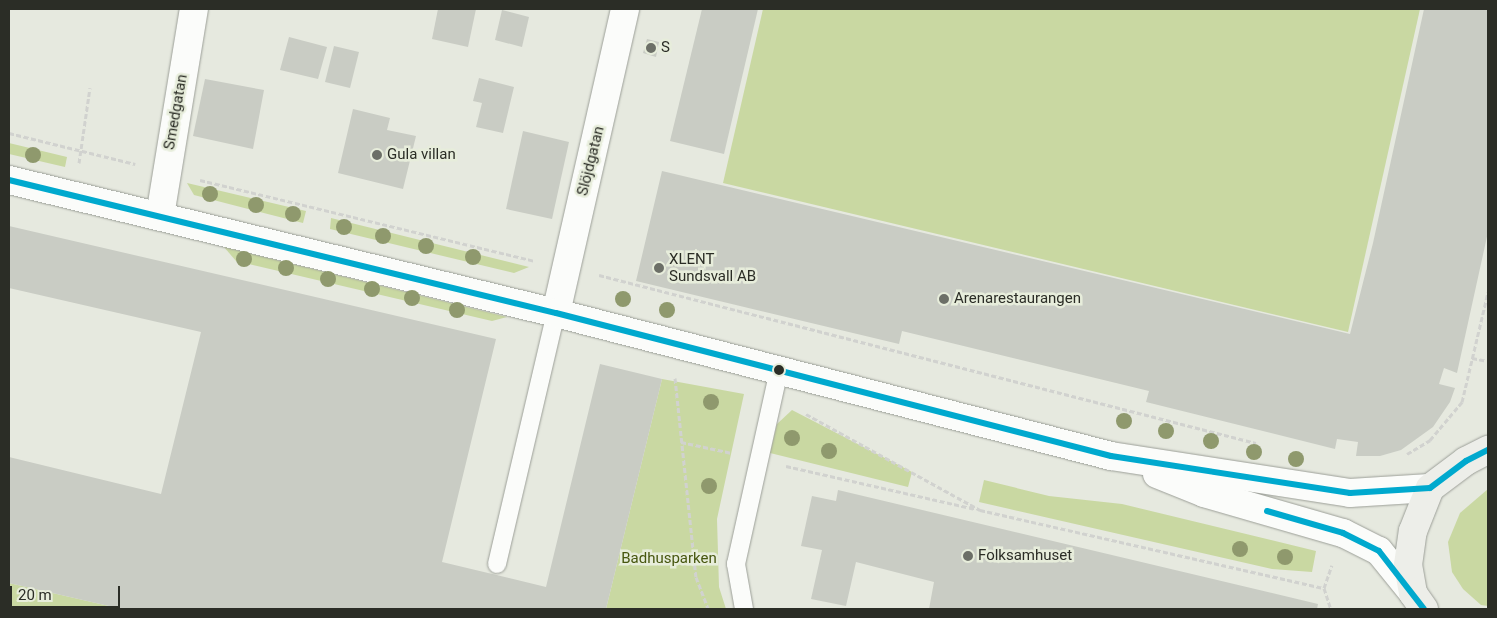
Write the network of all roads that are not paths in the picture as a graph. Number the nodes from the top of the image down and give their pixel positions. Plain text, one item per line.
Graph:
1 (194, 9) edge
2 (625, 9) edge
3 (9, 180) edge
4 (160, 216) junction
5 (556, 313) junction
6 (775, 382) junction
7 (1488, 450) edge
8 (1111, 456) junction
9 (1430, 488) junction
10 (497, 564) dead end
11 (1418, 601) edge
12 (744, 609) edge

1 - 4 street, Smedgatan
2 - 5 street, Slöjdgatan
3 - 4 street
4 - 5 street
5 - 6 street
5 - 10 lane
6 - 8 street
6 - 12 lane
7 - 9 main road
8 - 9 street
8 - 11 street
9 - 11 main road

